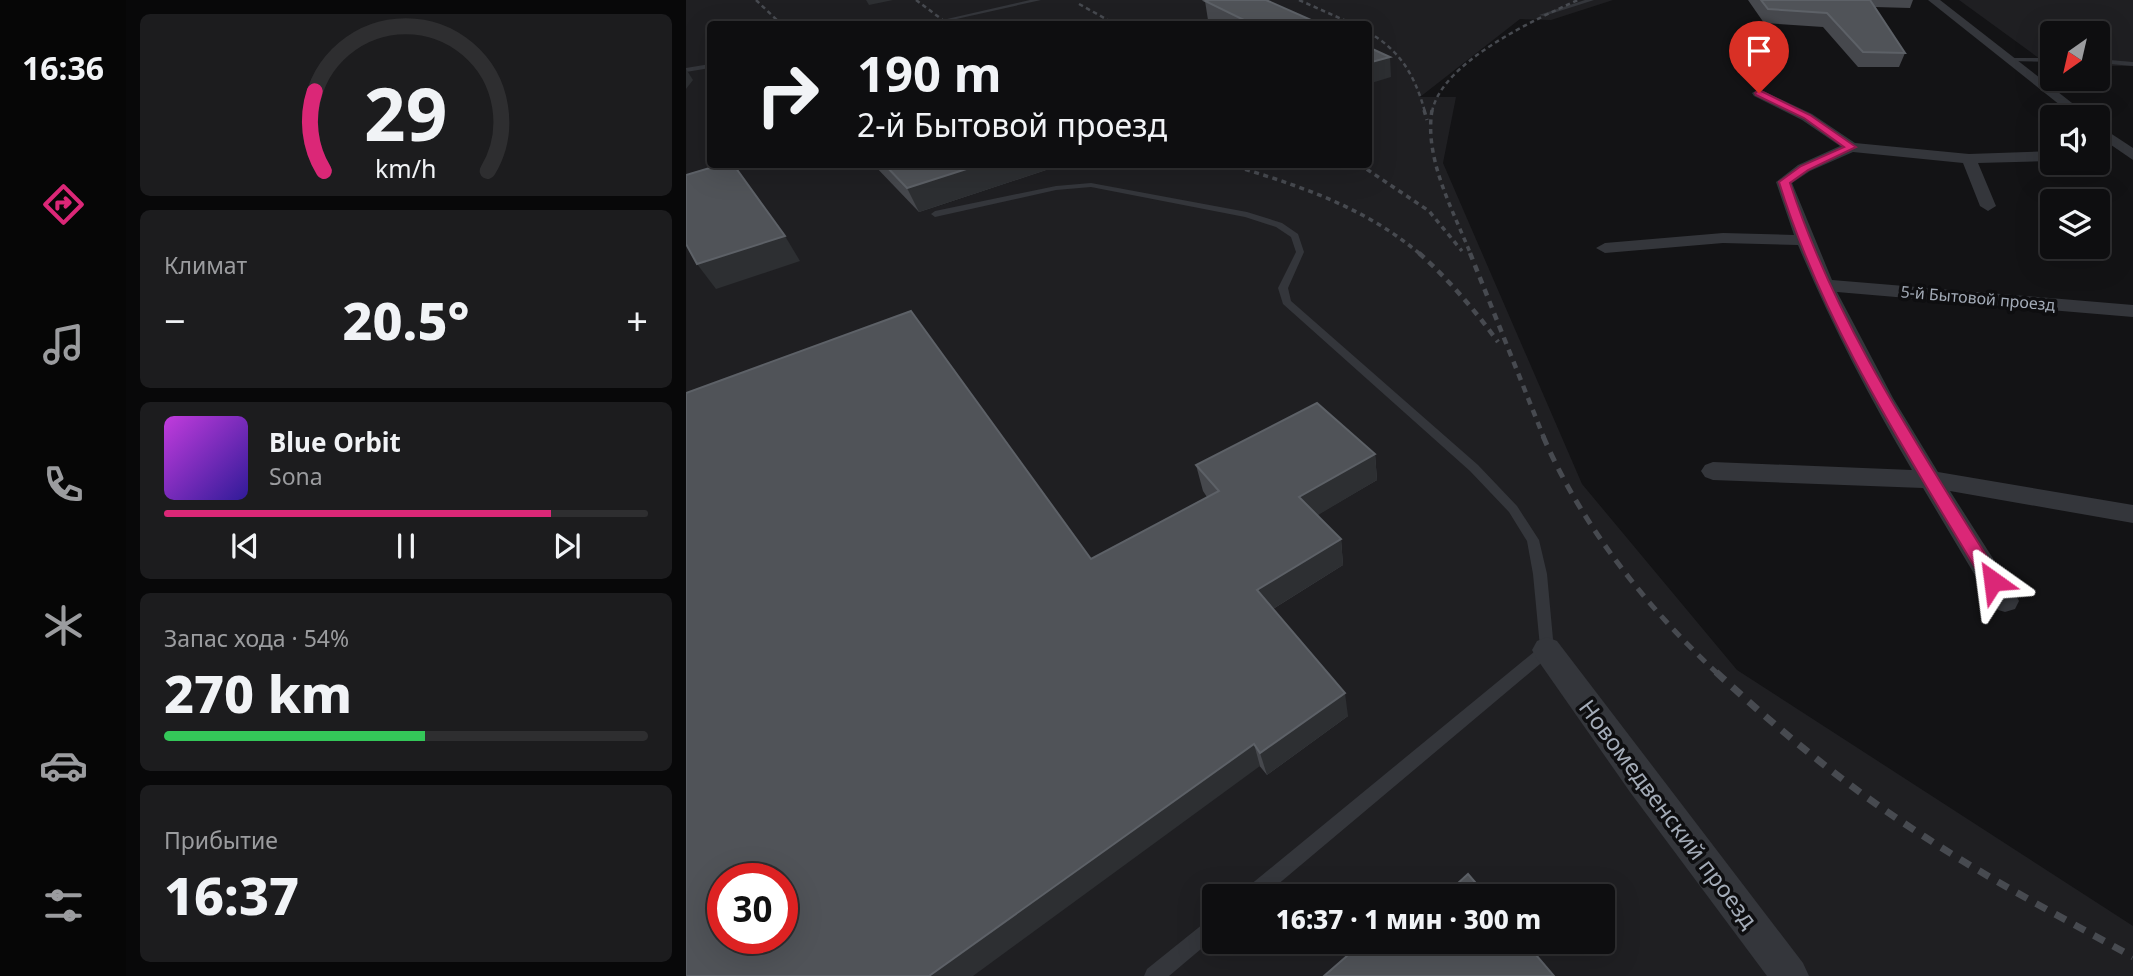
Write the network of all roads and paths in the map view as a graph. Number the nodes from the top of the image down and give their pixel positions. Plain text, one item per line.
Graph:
1 (1038, 0) edge
2 (1591, 0) edge
3 (1933, 0) edge
4 (1542, 15) dead end
5 (942, 21) edge
6 (2008, 59) junction
7 (2040, 60) edge
8 (2110, 62) edge
9 (2110, 63) edge
10 (2133, 64) edge
11 (707, 67) edge
12 (2133, 70) edge
13 (686, 71) edge
14 (1759, 93) dead end
15 (2067, 105) edge
16 (2110, 138) edge
17 (1852, 147) junction
18 (2110, 151) edge
19 (2128, 152) edge
20 (2040, 156) edge
21 (1969, 159) junction
22 (1988, 206) dead end
23 (935, 214) dead end
24 (1803, 240) junction
25 (1605, 248) dead end
26 (1823, 285) junction
27 (2133, 311) edge
28 (1713, 471) dead end
29 (1930, 479) junction
30 (2133, 514) edge
31 (2005, 601) dead end
32 (1548, 650) junction
33 (1265, 884) edge
34 (1202, 936) edge
35 (1154, 976) edge
36 (1790, 976) edge

1 - 5 lane
2 - 4 lane
3 - 6 street
6 - 7 lane
6 - 15 street
8 - 10 lane
9 - 12 lane
11 - 13 lane
14 - 17 street
16 - 19 street
17 - 21 street
17 - 24 street
18 - 19 street
20 - 21 street
21 - 22 street
23 - 32 lane
24 - 25 street
24 - 26 street
26 - 27 street, 5-й Бытовой проезд
26 - 29 street
28 - 29 street
29 - 30 street
29 - 31 street
32 - 33 lane
32 - 36 street, Новомедвенский проезд
34 - 35 lane

